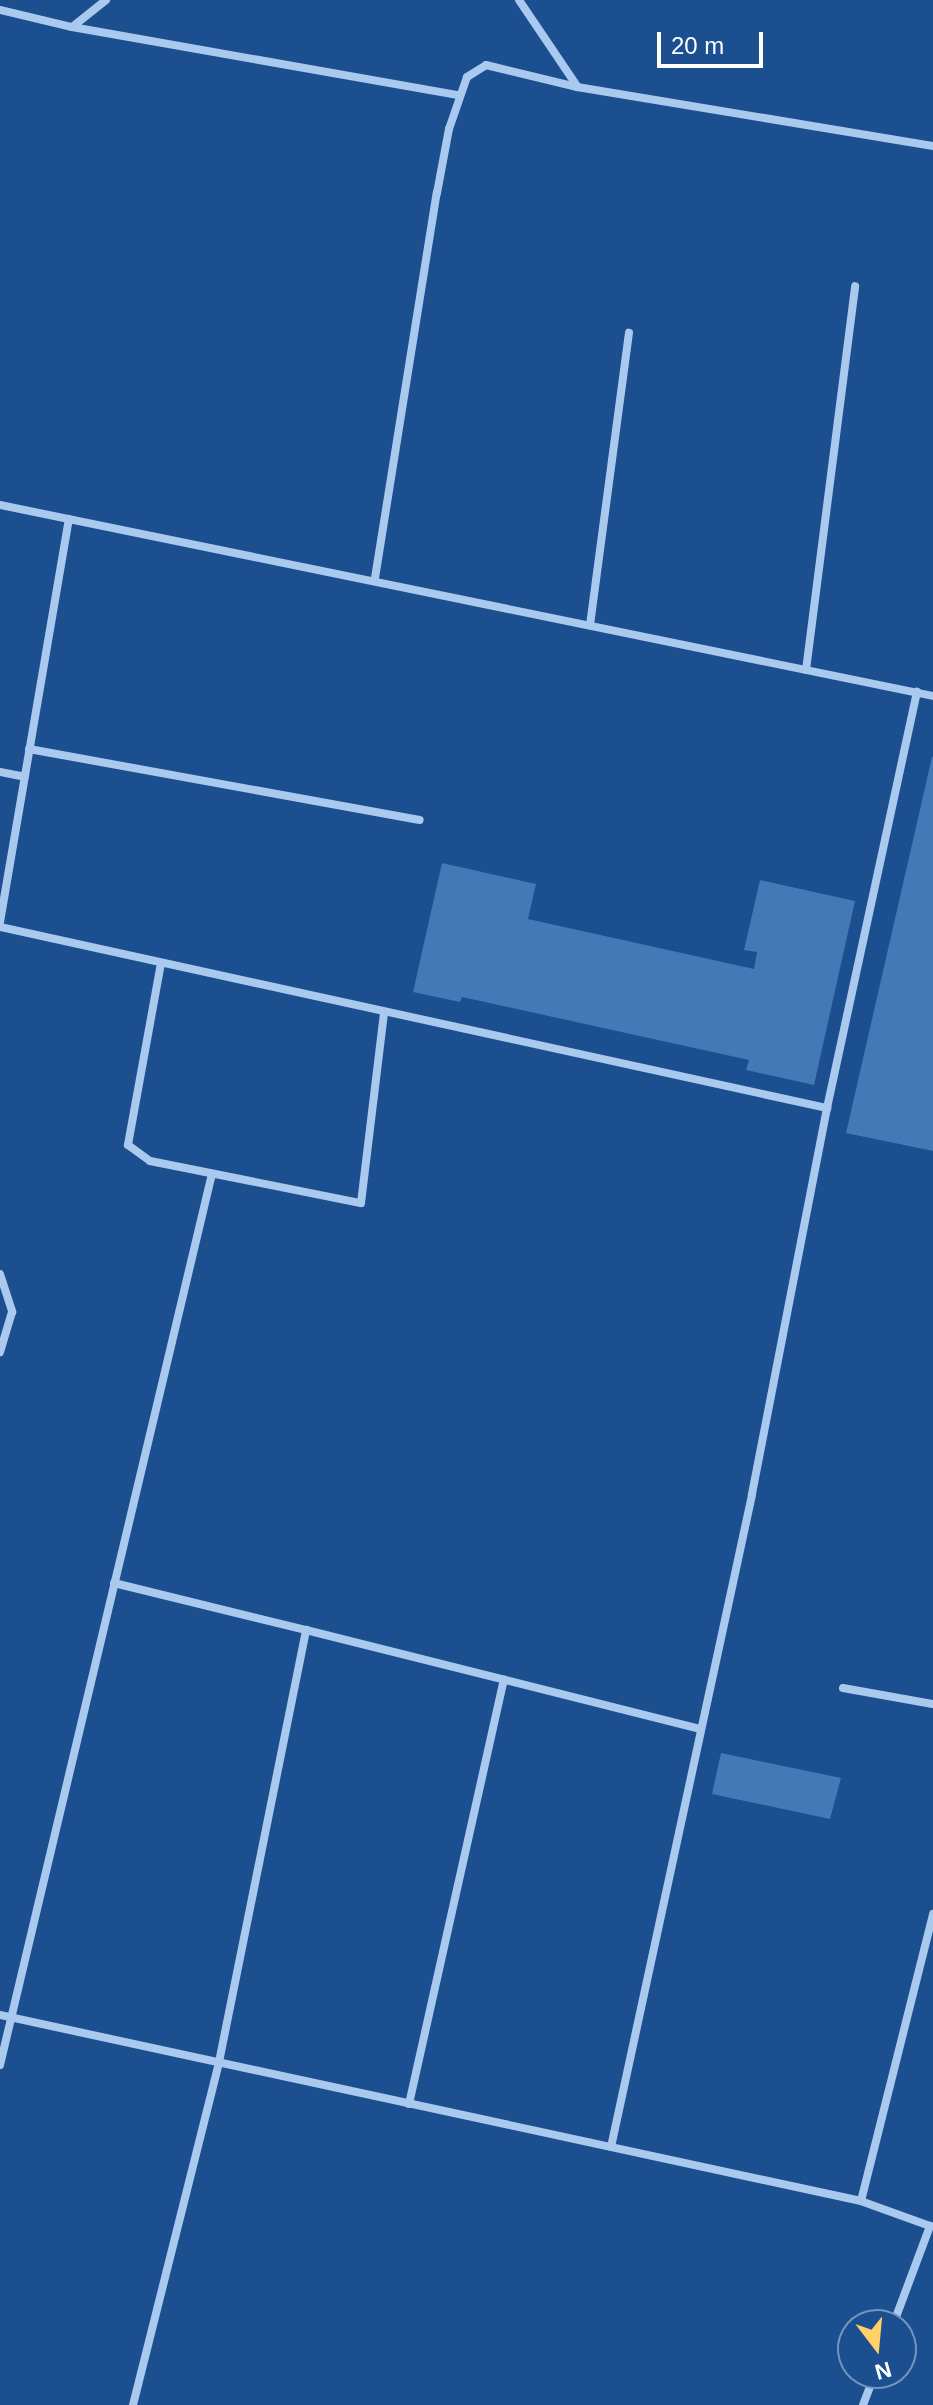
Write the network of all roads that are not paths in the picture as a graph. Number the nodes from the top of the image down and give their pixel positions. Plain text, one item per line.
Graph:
1 (106, 0) edge
2 (519, 0) edge
3 (0, 10) edge
4 (72, 27) junction
5 (577, 87) junction
6 (458, 95) junction
7 (933, 146) edge
8 (855, 286) dead end
9 (629, 333) dead end
10 (0, 505) edge
11 (69, 519) junction
12 (375, 578) junction
13 (590, 625) junction
14 (806, 670) junction
15 (917, 692) junction
16 (933, 696) edge
17 (29, 749) junction
18 (0, 772) edge
19 (25, 777) junction
20 (420, 820) dead end
21 (0, 925) edge
22 (161, 963) junction
23 (384, 1013) junction
24 (827, 1108) junction
25 (212, 1174) junction
26 (0, 1274) edge
27 (0, 1352) edge
28 (114, 1583) junction
29 (306, 1630) junction
30 (504, 1680) junction
31 (843, 1688) dead end
32 (933, 1704) edge
33 (701, 1729) junction
34 (933, 1914) edge
35 (5, 2016) edge
36 (219, 2062) junction
37 (0, 2065) edge
38 (409, 2104) junction
39 (611, 2147) junction
40 (861, 2201) junction
41 (931, 2226) edge
42 (899, 2309) edge
43 (133, 2405) edge

1 - 4 street
2 - 5 street
3 - 4 street
4 - 6 street
5 - 6 street
5 - 7 street
6 - 12 street
8 - 14 street
9 - 13 street
10 - 11 street
11 - 12 street
11 - 17 street
12 - 13 street
13 - 14 street
14 - 15 street
15 - 16 street
15 - 24 street
17 - 19 street
17 - 20 street
18 - 19 street
19 - 21 street
21 - 22 street
22 - 23 street
22 - 25 street
23 - 24 street
23 - 25 street
24 - 33 street
25 - 28 street
26 - 27 street
28 - 29 street
28 - 35 street
29 - 30 street
29 - 36 street
30 - 33 street
30 - 38 street
31 - 32 street
33 - 39 street
34 - 40 street
35 - 36 street
35 - 37 street
36 - 38 street
36 - 43 street
38 - 39 street
39 - 40 street
40 - 41 street
41 - 42 street

